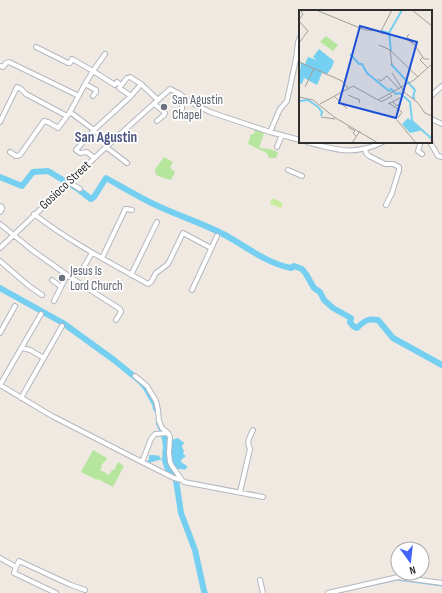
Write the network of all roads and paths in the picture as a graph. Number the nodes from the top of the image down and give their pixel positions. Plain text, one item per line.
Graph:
1 (299, 40) edge
2 (36, 47) dead end
3 (105, 54) dead end
4 (298, 59) edge
5 (0, 66) edge
6 (93, 71) junction
7 (85, 84) junction
8 (141, 84) junction
9 (121, 85) junction
10 (442, 86) edge
11 (432, 95) edge
12 (79, 96) junction
13 (93, 96) dead end
14 (130, 96) junction
15 (185, 98) junction
16 (158, 100) junction
17 (154, 104) junction
18 (70, 112) junction
19 (177, 115) dead end
20 (67, 116) junction
21 (432, 119) edge
22 (157, 121) dead end
23 (0, 122) edge
24 (442, 124) edge
25 (94, 130) junction
26 (270, 132) junction
27 (282, 135) junction
28 (299, 140) edge
29 (311, 143) edge
30 (380, 143) edge
31 (420, 143) edge
32 (431, 143) edge
33 (107, 146) junction
34 (278, 147) dead end
35 (365, 149) junction
36 (10, 152) dead end
37 (422, 154) dead end
38 (442, 157) edge
39 (94, 158) junction
40 (127, 164) dead end
41 (288, 170) dead end
42 (302, 176) dead end
43 (68, 183) junction
44 (80, 189) dead end
45 (0, 206) edge
46 (386, 206) dead end
47 (132, 210) dead end
48 (0, 212) edge
49 (34, 214) junction
50 (157, 222) dead end
51 (0, 224) edge
52 (12, 235) junction
53 (217, 236) dead end
54 (0, 248) edge
55 (210, 248) junction
56 (92, 253) junction
57 (102, 258) junction
58 (0, 261) edge
59 (86, 272) dead end
60 (67, 275) junction
61 (131, 275) junction
62 (52, 280) dead end
63 (61, 287) junction
64 (192, 290) dead end
65 (42, 295) dead end
66 (54, 302) dead end
67 (15, 306) dead end
68 (41, 314) dead end
69 (116, 320) dead end
70 (62, 326) dead end
71 (0, 332) edge
72 (22, 348) junction
73 (44, 358) junction
74 (135, 376) dead end
75 (1, 386) edge
76 (0, 392) edge
77 (21, 398) junction
78 (253, 430) dead end
79 (168, 433) junction
80 (142, 462) junction
81 (181, 480) junction
82 (240, 492) junction
83 (263, 497) dead end
84 (0, 558) edge
85 (16, 567) junction
86 (260, 580) dead end
87 (442, 583) edge
88 (85, 590) dead end
89 (56, 593) edge
90 (263, 593) edge
91 (328, 593) edge

1 - 4 street
2 - 6 street
3 - 6 street
4 - 26 street
5 - 12 street
6 - 7 street
6 - 9 street
7 - 12 street
7 - 13 street
8 - 9 street
8 - 14 street
8 - 16 street
9 - 14 street
10 - 11 street
12 - 18 street
14 - 25 street
15 - 16 street, Gosioco Street
15 - 19 street
15 - 26 street, Gosioco Street
16 - 17 street, Gosioco Street
17 - 22 street
17 - 33 street, Gosioco Street
18 - 20 street
18 - 25 street
20 - 23 street
20 - 36 street
21 - 24 street
25 - 33 street
25 - 39 street
26 - 27 street, Gosioco Street
27 - 28 street, Gosioco Street
27 - 34 street
29 - 35 street
30 - 35 street
31 - 37 street
32 - 38 street
33 - 39 street, Gosioco Street
33 - 40 street
35 - 46 street
39 - 43 street, Gosioco Street
41 - 42 street
43 - 44 street
43 - 49 street, Gosioco Street
45 - 48 street
47 - 57 street
49 - 52 street, Gosioco Street
49 - 56 street
50 - 61 street
51 - 52 street
52 - 54 street, Gosioco Street
52 - 60 street
53 - 55 street
55 - 61 street
55 - 64 street
56 - 57 street
56 - 59 street
57 - 61 street
58 - 65 street
60 - 63 street
60 - 69 street
62 - 63 street
63 - 66 street
67 - 71 street
68 - 72 street
70 - 73 street
72 - 73 street
72 - 75 street
73 - 77 street
74 - 79 street
75 - 76 street
75 - 77 street
77 - 80 street
78 - 82 street
79 - 80 street
79 - 81 street
80 - 81 street
81 - 82 street
82 - 83 street
84 - 85 street
85 - 88 street
85 - 89 street
86 - 90 street
87 - 91 street

